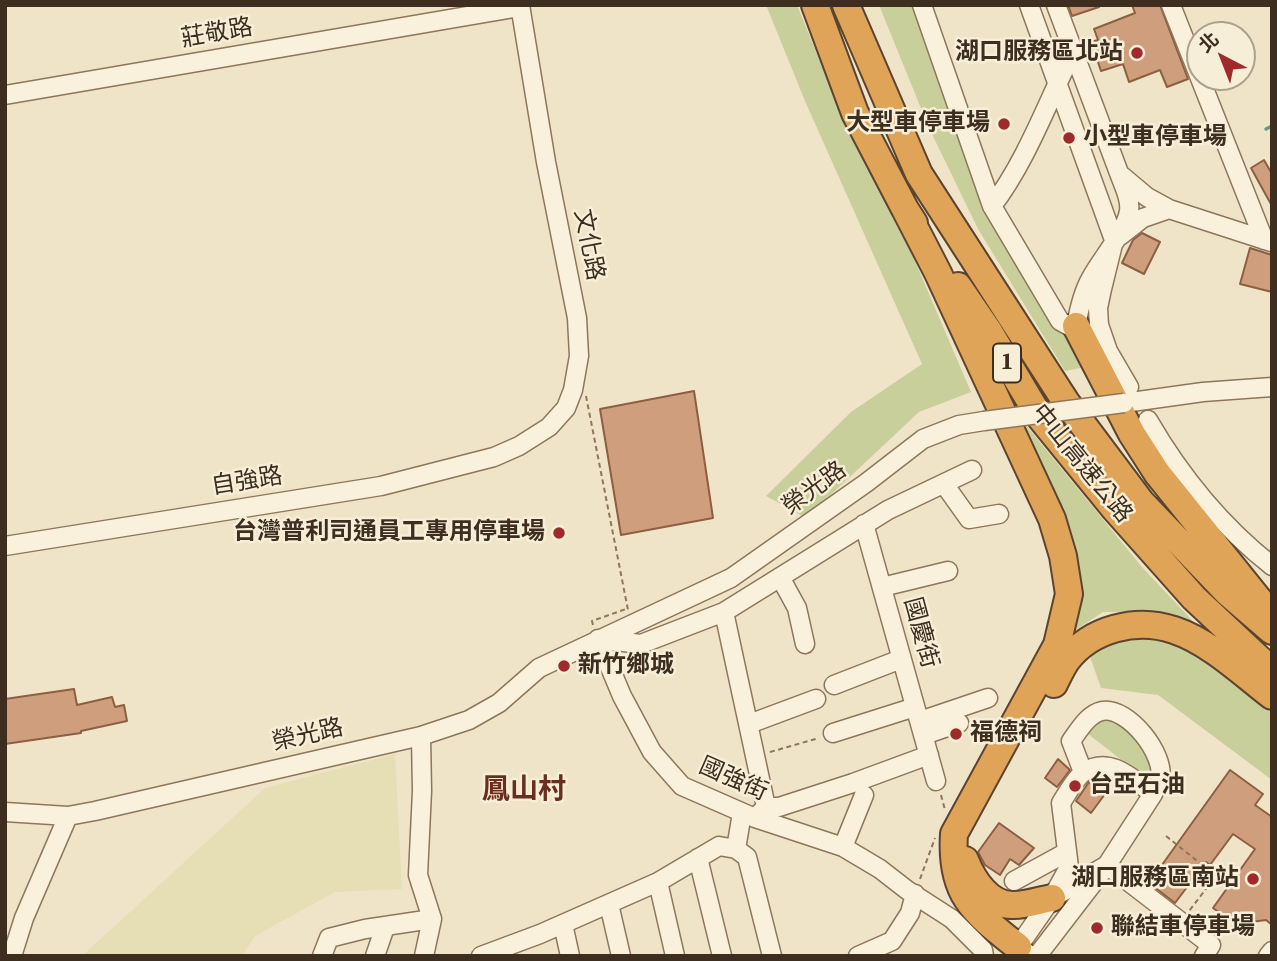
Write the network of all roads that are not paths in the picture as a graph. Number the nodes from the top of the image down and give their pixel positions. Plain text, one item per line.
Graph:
1 (815, 5) edge
2 (846, 5) edge
3 (922, 5) edge
4 (1029, 5) edge
5 (1056, 5) edge
6 (1171, 5) edge
7 (520, 6) edge
8 (1073, 51) junction
9 (1057, 84) junction
10 (5, 95) edge
11 (1119, 173) junction
12 (992, 206) junction
13 (905, 209) junction
14 (1169, 209) junction
15 (1114, 240) junction
16 (1268, 241) edge
17 (1076, 326) junction
18 (1272, 387) edge
19 (1127, 395) junction
20 (1148, 420) dead end
21 (494, 457) joint
22 (972, 470) dead end
23 (944, 484) junction
24 (999, 514) dead end
25 (864, 524) junction
26 (5, 546) edge
27 (1272, 566) edge
28 (948, 571) dead end
29 (780, 577) junction
30 (882, 587) junction
31 (724, 612) junction
32 (1272, 615) edge
33 (1272, 631) edge
34 (598, 639) junction
35 (805, 644) dead end
36 (901, 659) junction
37 (1272, 671) edge
38 (834, 685) dead end
39 (1272, 696) edge
40 (988, 698) dead end
41 (816, 699) dead end
42 (920, 721) junction
43 (959, 723) dead end
44 (749, 724) junction
45 (833, 733) road end
46 (421, 736) junction
47 (929, 755) junction
48 (1083, 772) junction
49 (936, 781) road end
50 (1153, 794) junction
51 (864, 795) dead end
52 (5, 812) edge
53 (754, 813) junction
54 (68, 816) junction
55 (843, 846) junction
56 (1067, 852) junction
57 (742, 853) junction
58 (698, 858) junction
59 (1107, 865) junction
60 (1014, 881) dead end
61 (657, 882) junction
62 (915, 894) junction
63 (1052, 898) junction
64 (609, 904) junction
65 (432, 919) junction
66 (563, 924) junction
67 (385, 927) junction
68 (518, 949) edge
69 (1272, 951) edge
70 (1029, 953) edge
71 (12, 956) edge
72 (322, 956) edge
73 (375, 956) edge
74 (424, 956) edge
75 (481, 956) edge
76 (570, 956) edge
77 (621, 956) edge
78 (675, 956) edge
79 (722, 956) edge
80 (772, 956) edge
81 (858, 956) edge
82 (984, 956) edge
83 (1204, 956) edge
84 (1268, 956) edge

1 - 13 highway, 中山高速公路 / 1
2 - 33 highway, 中山高速公路 / 1
3 - 12 street
4 - 9 street
5 - 8 street
6 - 16 street
7 - 10 street, 莊敬路
7 - 21 street, 文化路
8 - 9 street
8 - 11 street
9 - 12 street
9 - 15 street
11 - 14 street
11 - 15 street
12 - 17 street
13 - 37 highway, 中山高速公路 / 1
13 - 70 highway
14 - 15 street
14 - 16 street
15 - 17 street
15 - 19 street
17 - 32 highway
18 - 19 street
19 - 34 street, 榮光路, bridge
20 - 27 street
21 - 26 street, 自強路
22 - 23 street
23 - 24 street
23 - 25 street
25 - 29 street
25 - 30 street, 國慶街
28 - 30 street
29 - 31 street
29 - 35 street
30 - 36 street, 國慶街
31 - 34 street
31 - 44 street
34 - 46 street, 榮光路
34 - 53 street, 國強街
36 - 38 street
36 - 42 street, 國慶街
39 - 63 highway
40 - 42 street
41 - 44 street
42 - 43 street
42 - 45 street
42 - 47 street, 國慶街
44 - 53 street
46 - 54 street, 榮光路
46 - 65 street
47 - 49 street, 國慶街
47 - 53 street
48 - 50 street
48 - 50 street
48 - 56 street
50 - 59 street
51 - 55 street
52 - 54 street, 榮光路
53 - 55 street, 國強街
53 - 57 street
54 - 71 street
55 - 62 street, 國強街
56 - 60 street
56 - 63 street
57 - 58 street
57 - 80 street
58 - 61 street
58 - 79 street
59 - 63 street
59 - 70 street
59 - 83 street
61 - 64 street
61 - 78 street
62 - 81 street
62 - 82 street, 國強街
63 - 70 street
64 - 66 street
64 - 77 street
65 - 67 street
65 - 74 street
66 - 68 street
66 - 76 street
67 - 72 street
67 - 73 street
68 - 75 street
69 - 84 street

